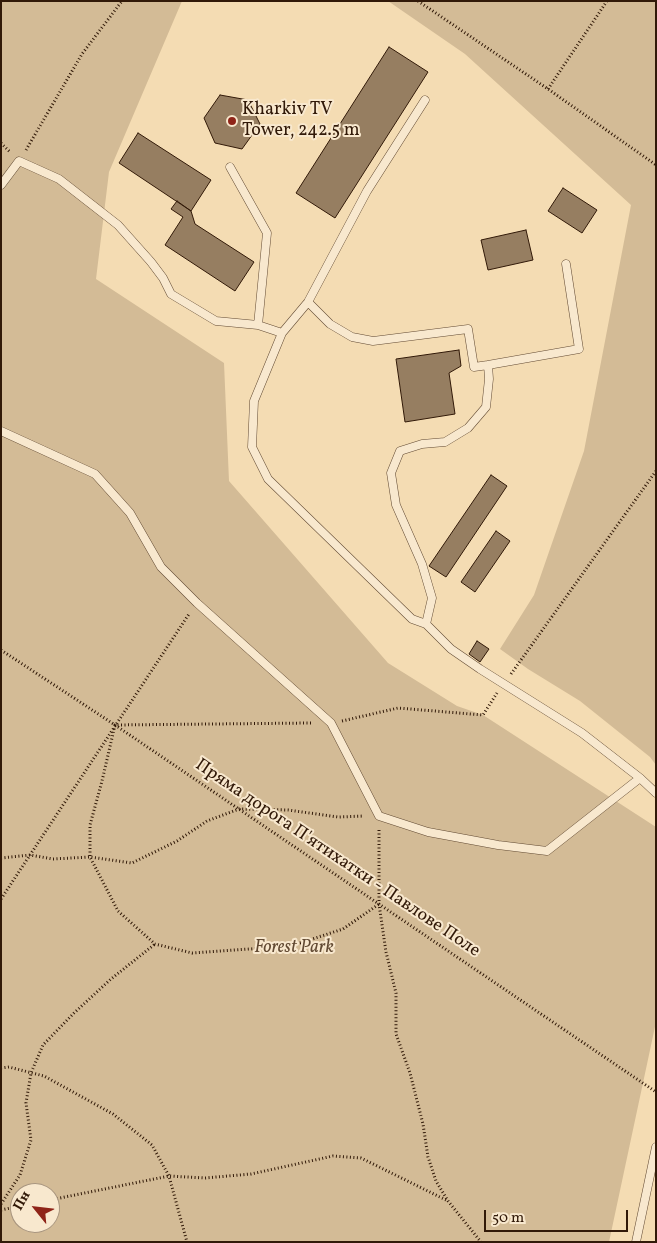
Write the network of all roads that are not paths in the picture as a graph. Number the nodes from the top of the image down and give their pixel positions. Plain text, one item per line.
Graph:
1 (425, 100) dead end
2 (230, 167) dead end
3 (1, 185) edge
4 (566, 264) dead end
5 (308, 302) junction
6 (258, 325) junction
7 (282, 333) junction
8 (488, 365) junction
9 (1, 431) edge
10 (426, 624) junction
11 (640, 778) junction
12 (656, 792) edge
13 (656, 1147) edge
14 (636, 1242) edge

1 - 5 lane
2 - 6 lane
3 - 6 lane
4 - 8 lane
5 - 7 lane
5 - 8 lane
6 - 7 lane
7 - 10 lane
8 - 10 lane
9 - 11 lane
10 - 11 lane
11 - 12 lane
13 - 14 lane

